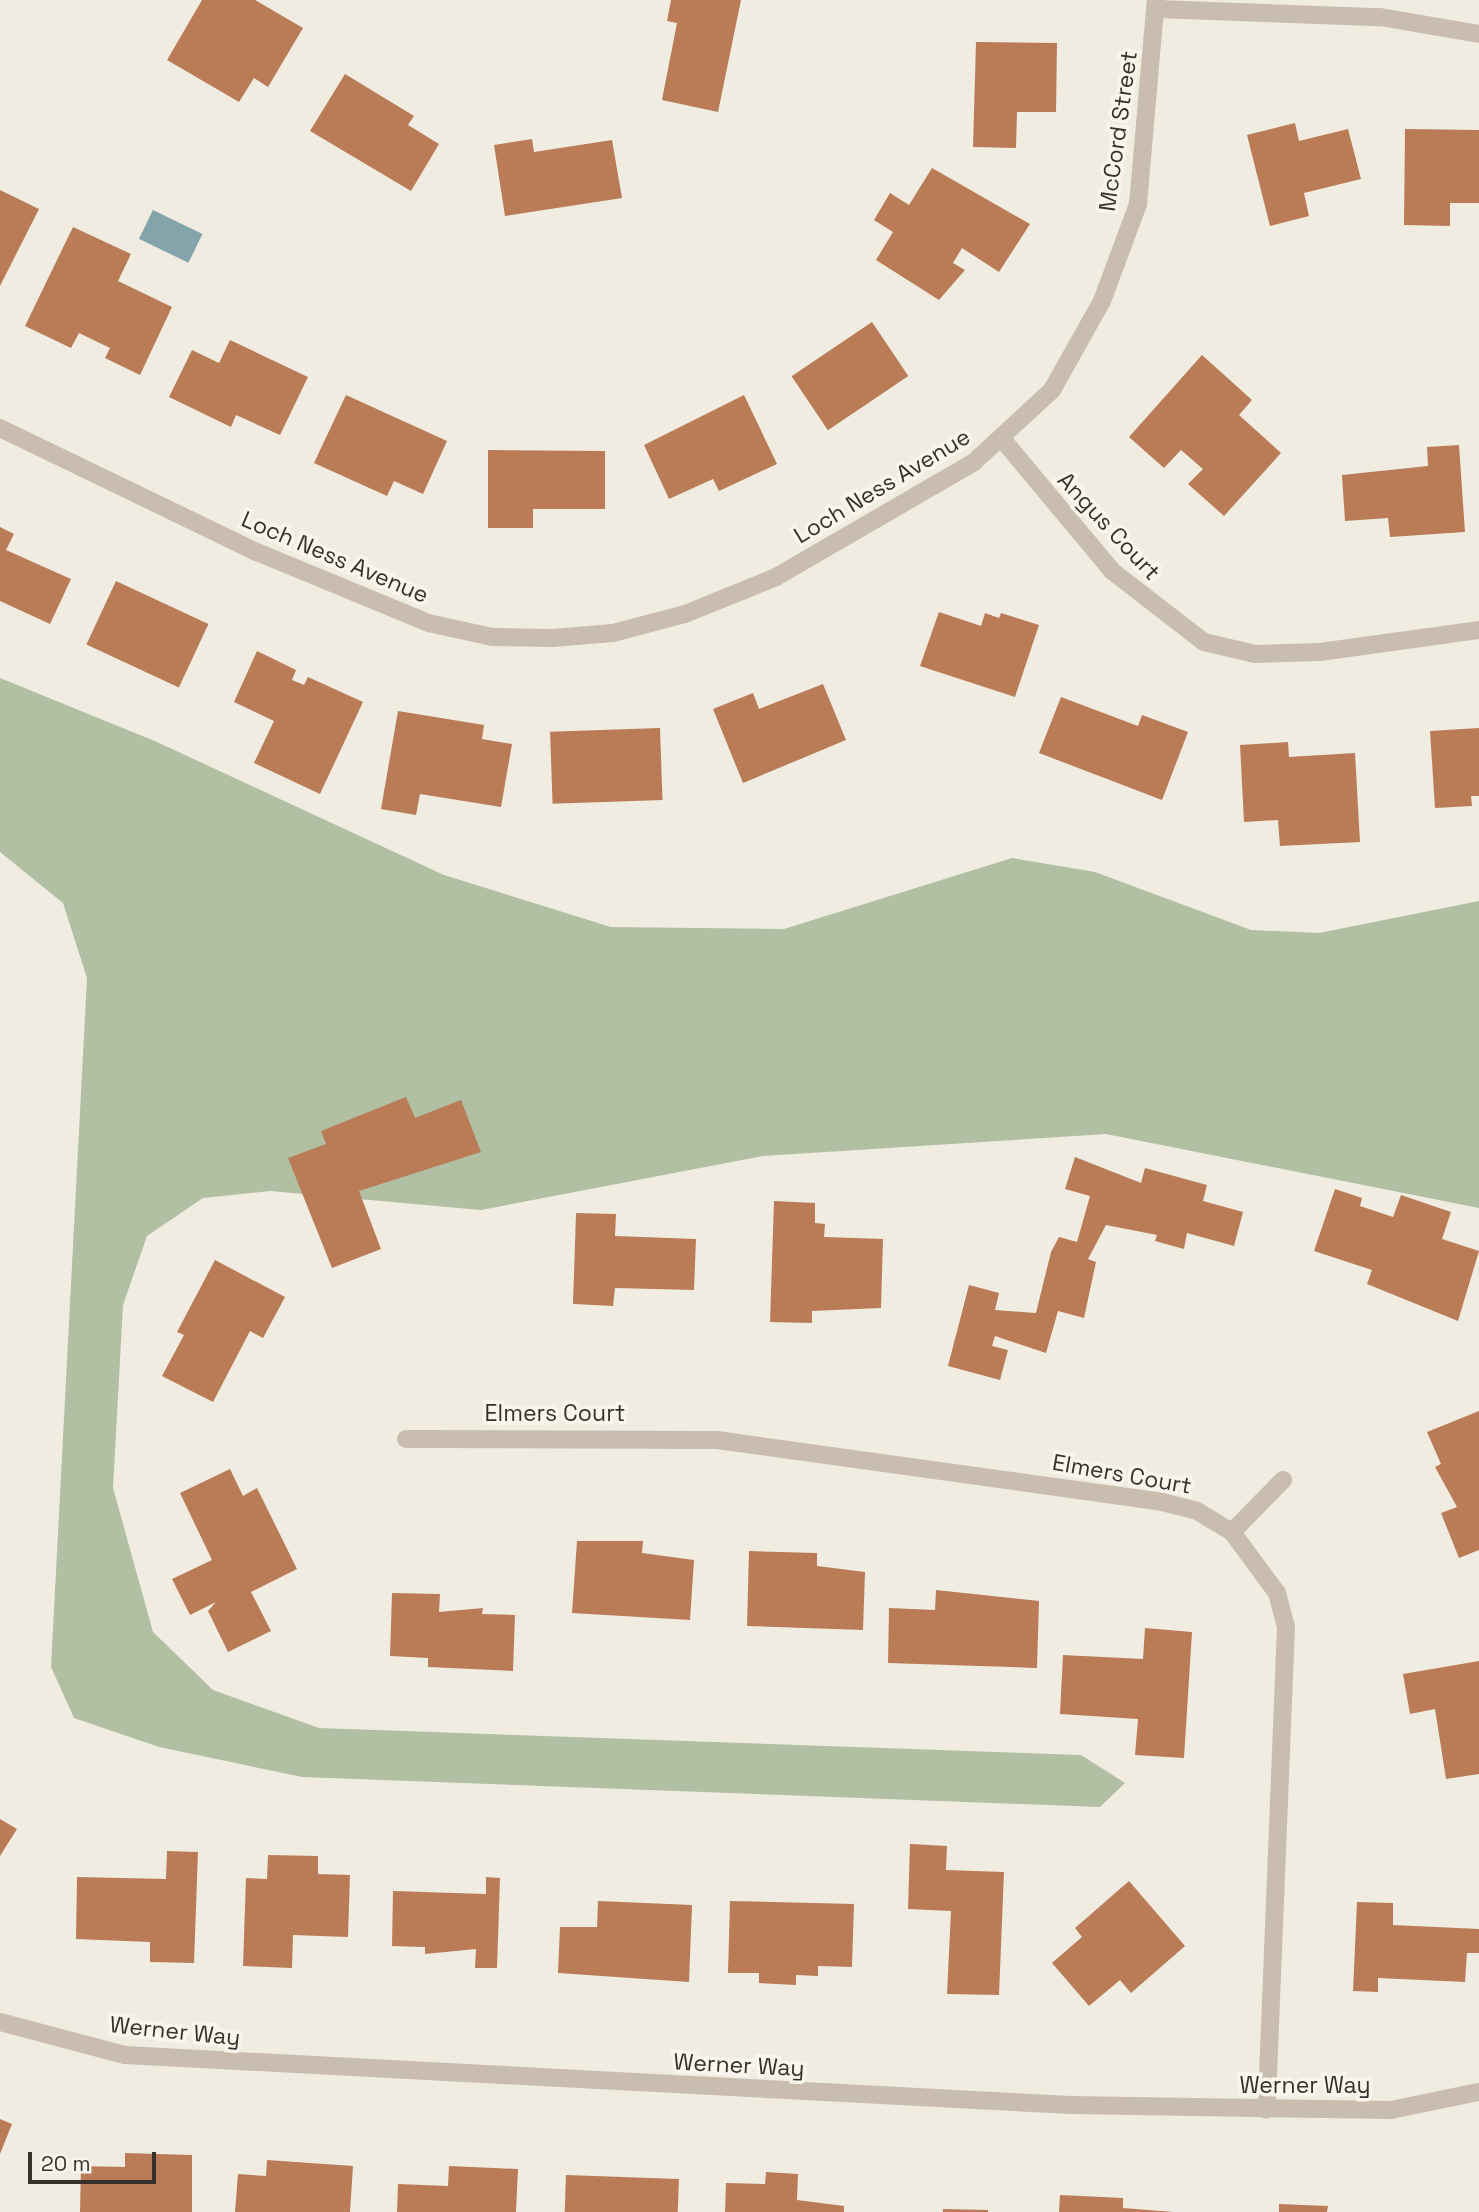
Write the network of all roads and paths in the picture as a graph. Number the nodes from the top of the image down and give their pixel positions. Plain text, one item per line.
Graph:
1 (1156, 5) edge
2 (1479, 34) edge
3 (0, 428) edge
4 (1003, 440) junction
5 (1479, 630) edge
6 (406, 1439) dead end
7 (1283, 1480) dead end
8 (1232, 1532) junction
9 (0, 2022) edge
10 (1479, 2092) edge
11 (1266, 2109) junction

1 - 2 street
1 - 4 street, McCord Street
3 - 4 street, Loch Ness Avenue
4 - 5 street, Angus Court
6 - 8 street, Elmers Court
7 - 8 street
8 - 11 street, Elmers Court
9 - 11 street, Werner Way
10 - 11 street, Werner Way

